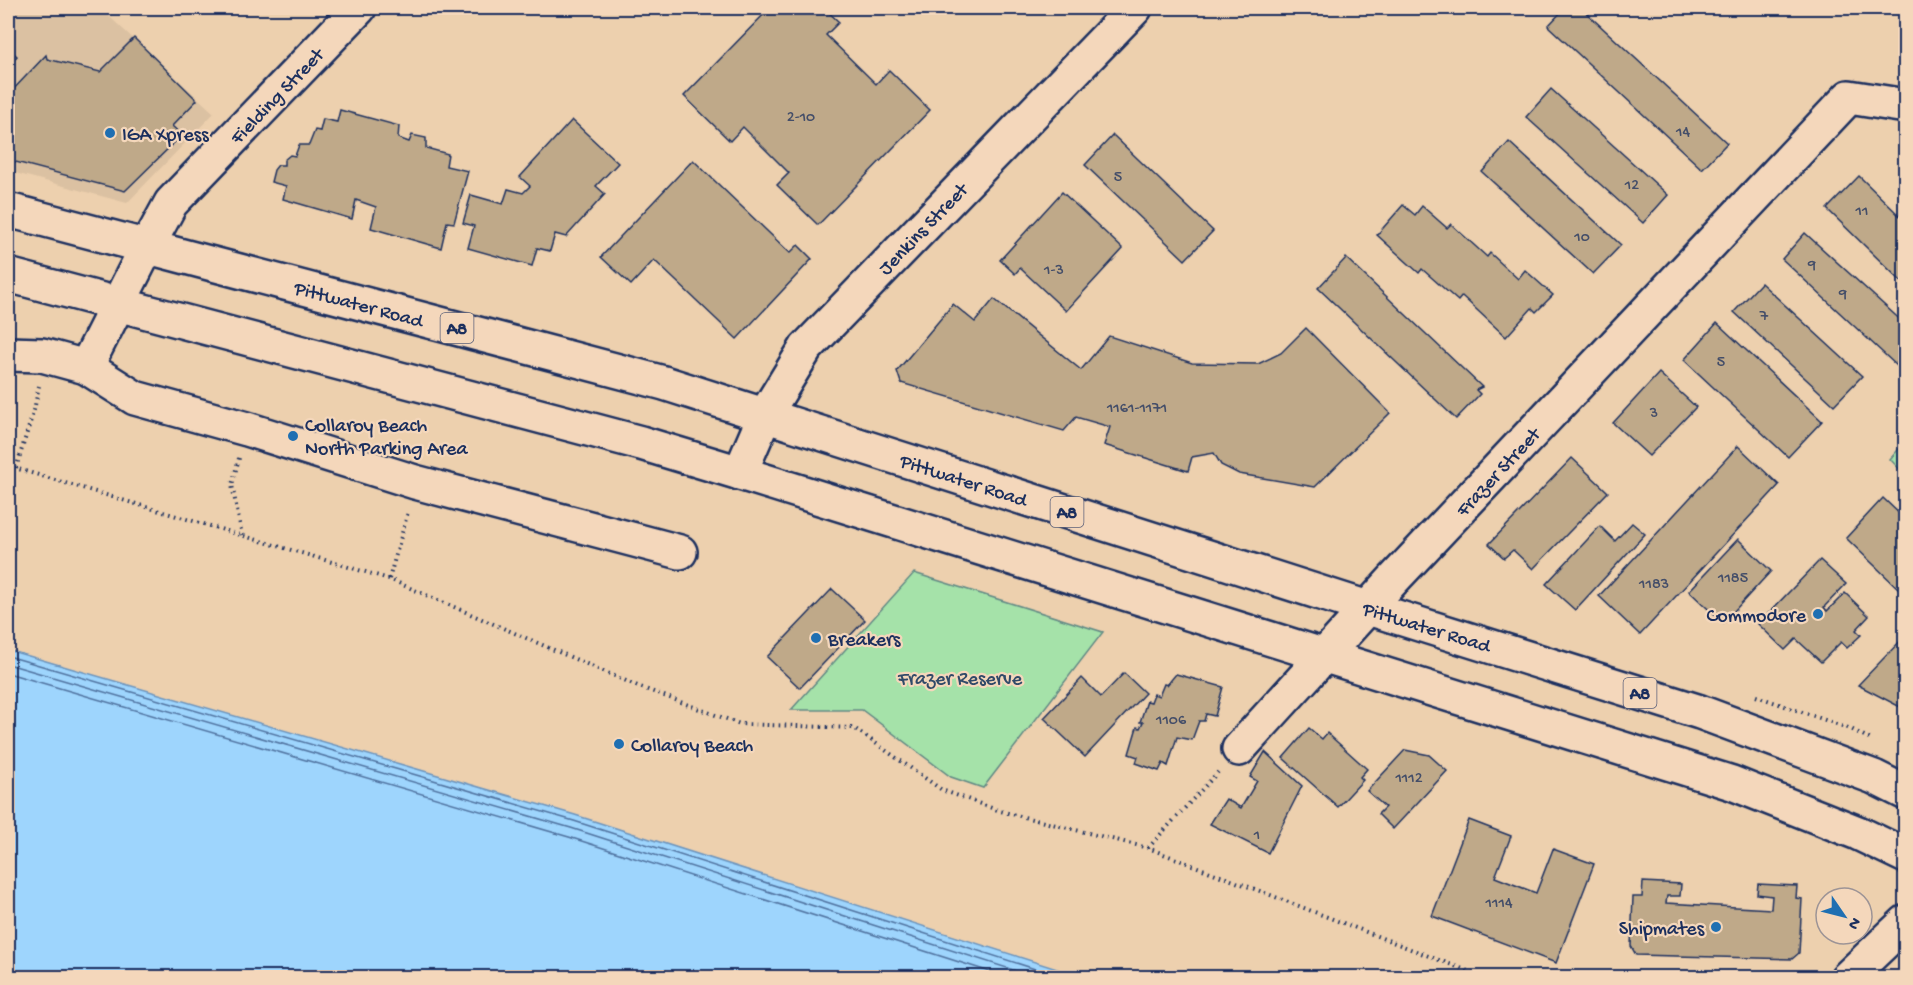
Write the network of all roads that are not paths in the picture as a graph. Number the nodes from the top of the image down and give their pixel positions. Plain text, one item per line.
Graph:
1 (359, 8) edge
2 (1135, 8) edge
3 (1905, 106) edge
4 (8, 210) edge
5 (147, 247) junction
6 (8, 275) edge
7 (119, 304) junction
8 (8, 354) edge
9 (86, 367) junction
10 (765, 415) junction
11 (740, 472) junction
12 (680, 552) dead end
13 (1368, 608) junction
14 (1325, 656) junction
15 (1239, 749) road end
16 (1905, 793) edge
17 (1905, 856) edge
18 (1905, 922) edge
19 (1846, 978) edge

1 - 5 main road, Fielding Street
2 - 10 main road, Jenkins Street
3 - 13 main road, Frazer Street
4 - 5 main road, Pittwater Road / A8
5 - 7 main road, Fielding Street
5 - 10 main road, Pittwater Road / A8
6 - 7 main road
7 - 9 main road, Fielding Street
7 - 11 main road
8 - 9 main road
9 - 12 main road
10 - 11 main road, Jenkins Street
10 - 13 main road, Pittwater Road / A8
11 - 14 main road
13 - 14 main road, Frazer Street
13 - 16 main road, Pittwater Road / A8
14 - 15 main road, Frazer Street
14 - 17 main road
18 - 19 main road

